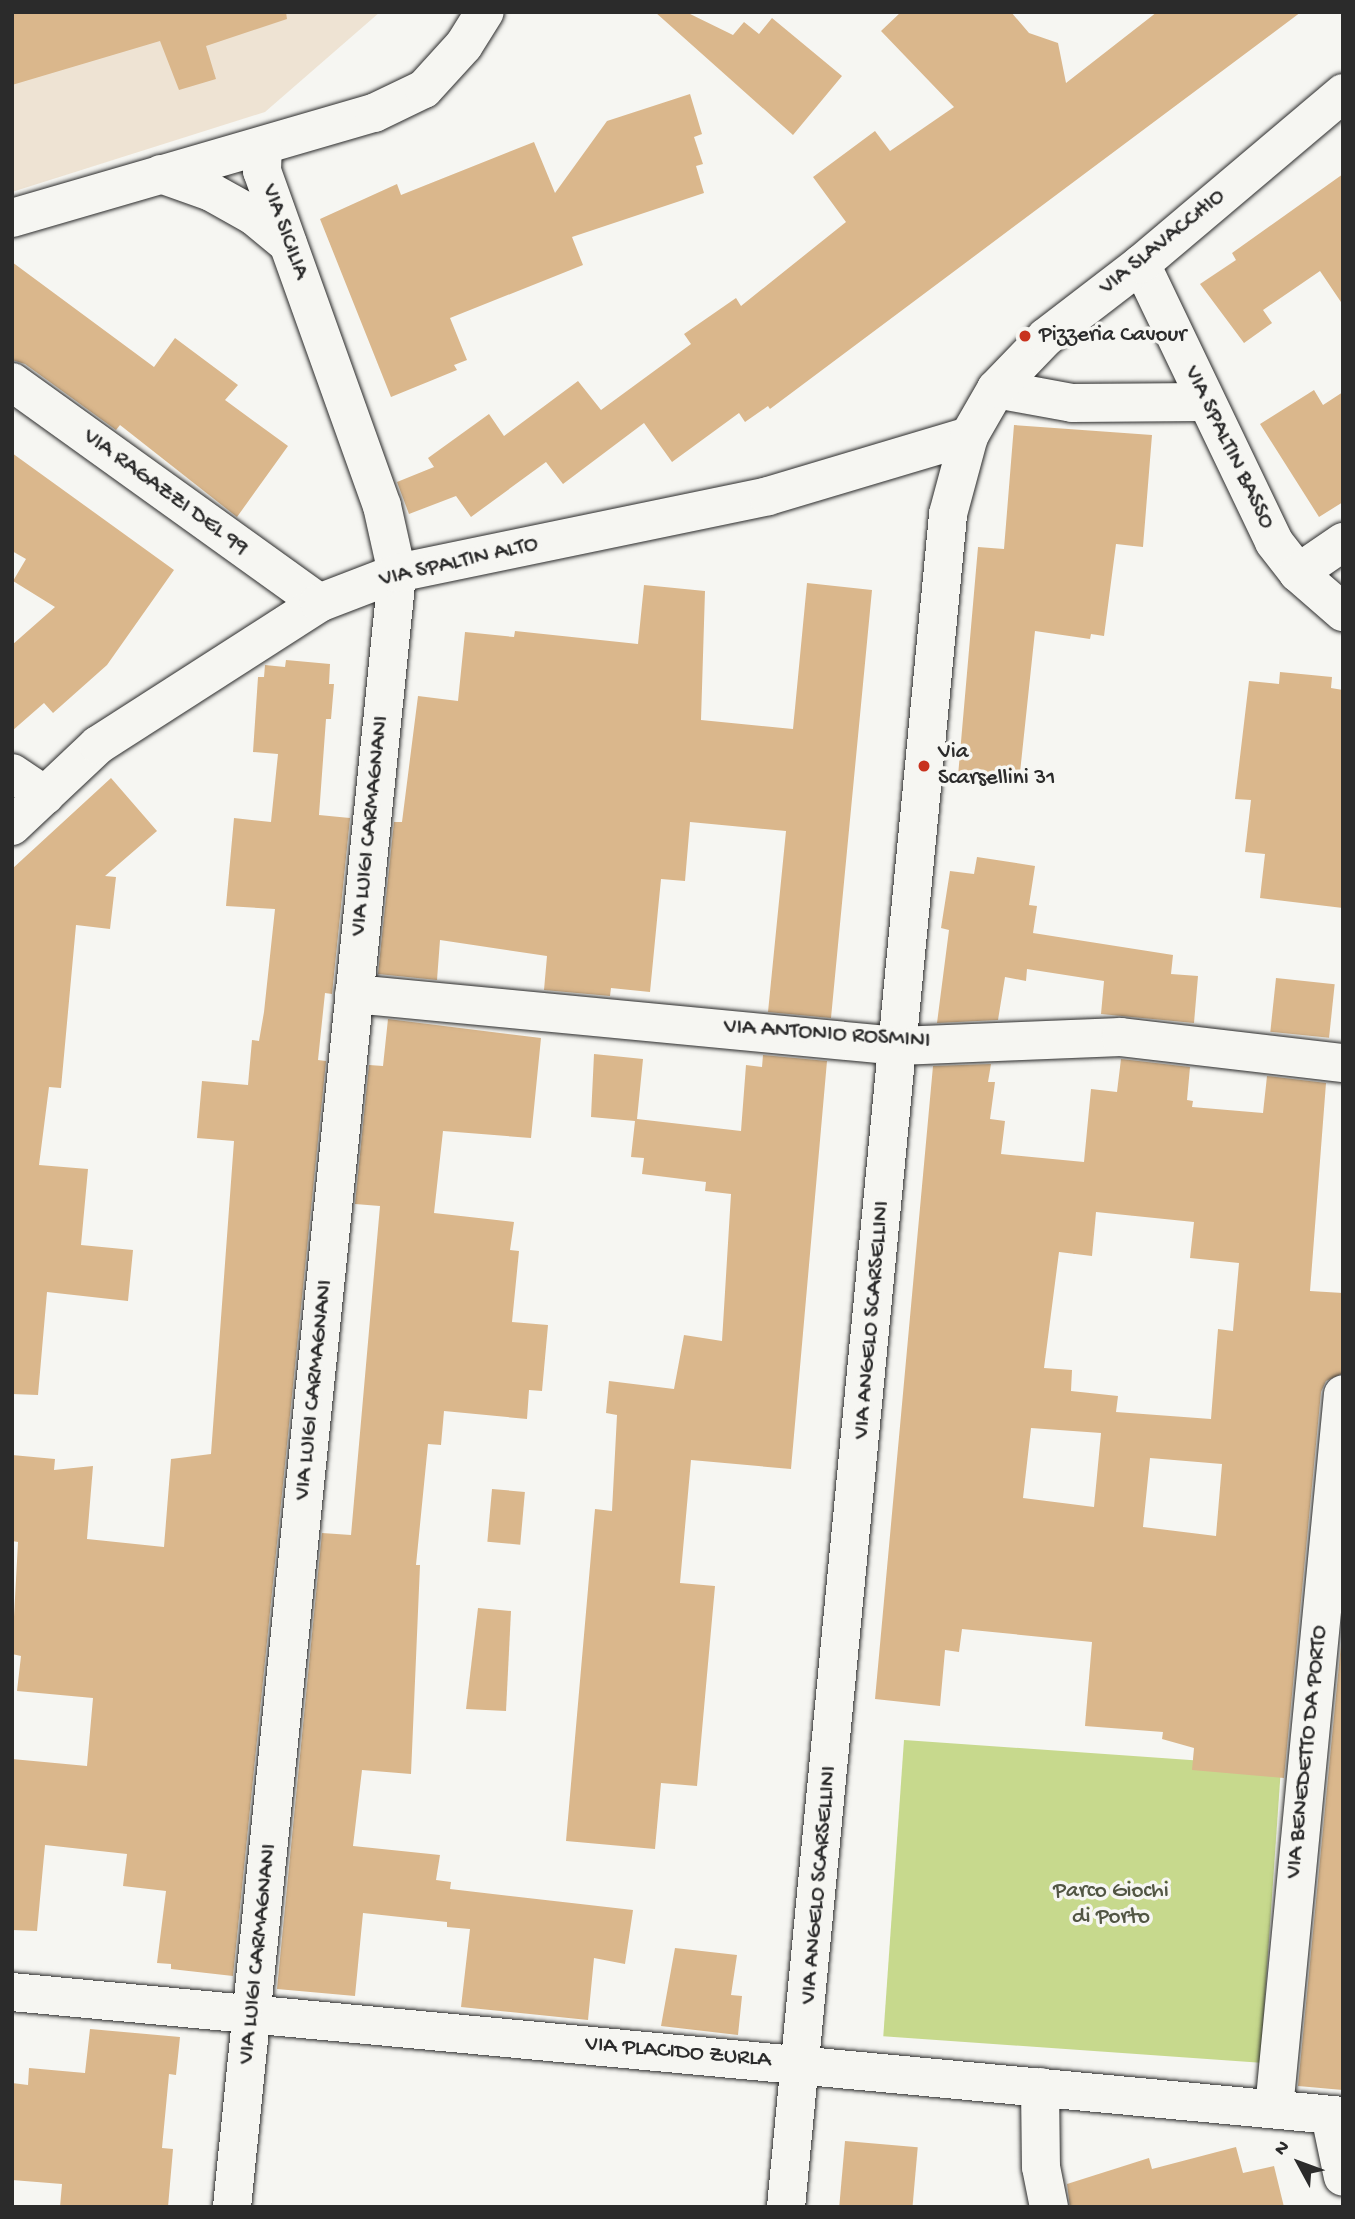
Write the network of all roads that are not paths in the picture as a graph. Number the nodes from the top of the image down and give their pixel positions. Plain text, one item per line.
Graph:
1 (485, 12) edge
2 (1343, 93) edge
3 (264, 146) junction
4 (161, 174) junction
5 (12, 218) edge
6 (288, 244) junction
7 (1141, 264) junction
8 (12, 382) edge
9 (996, 389) junction
10 (1203, 402) junction
11 (969, 436) junction
12 (1343, 542) edge
13 (397, 573) junction
14 (1298, 573) junction
15 (319, 603) junction
16 (1343, 612) edge
17 (12, 773) edge
18 (45, 795) junction
19 (12, 826) edge
20 (354, 994) junction
21 (898, 1046) junction
22 (1343, 1063) edge
23 (1343, 1394) edge
24 (12, 1992) edge
25 (254, 2016) junction
26 (803, 2064) junction
27 (1040, 2087) junction
28 (1274, 2109) junction
29 (1336, 2115) edge
30 (1343, 2177) edge
31 (232, 2207) edge
32 (786, 2207) edge
33 (1049, 2207) edge

1 - 3 street
2 - 7 street, VIA SLAVACCHIO
3 - 4 street
3 - 6 street, VIA SICILIA
4 - 5 street
4 - 6 street
6 - 13 street, VIA SICILIA
7 - 9 street, VIA SLAVACCHIO
7 - 10 street, VIA SPALTIN BASSO
8 - 15 street, VIA RAGAZZI DEL 99
9 - 10 street
9 - 11 street, VIA SLAVACCHIO
10 - 14 street, VIA SPALTIN BASSO
11 - 13 street, VIA SPALTIN ALTO
11 - 21 street, VIA ANGELO SCARSELLINI
12 - 14 street
13 - 15 street, VIA SPALTIN ALTO
13 - 20 street, VIA LUIGI CARMAGNANI
14 - 16 street, VIA SPALTIN BASSO
15 - 18 street, VIA SPALTIN ALTO
17 - 18 street
18 - 19 street, VIA SPALTIN ALTO
20 - 21 street, VIA ANTONIO ROSMINI
20 - 25 street, VIA LUIGI CARMAGNANI
21 - 22 street, VIA ANTONIO ROSMINI
21 - 26 street, VIA ANGELO SCARSELLINI
23 - 28 street, VIA BENEDETTO DA PORTO
24 - 25 street, VIA PLACIDO ZURLA
25 - 26 street, VIA PLACIDO ZURLA
25 - 31 street, VIA LUIGI CARMAGNANI
26 - 27 street, VIA PLACIDO ZURLA
26 - 32 street, VIA ANGELO SCARSELLINI
27 - 28 street, VIA PLACIDO ZURLA
27 - 33 street
28 - 29 street, VIA PLACIDO ZURLA
29 - 30 street

